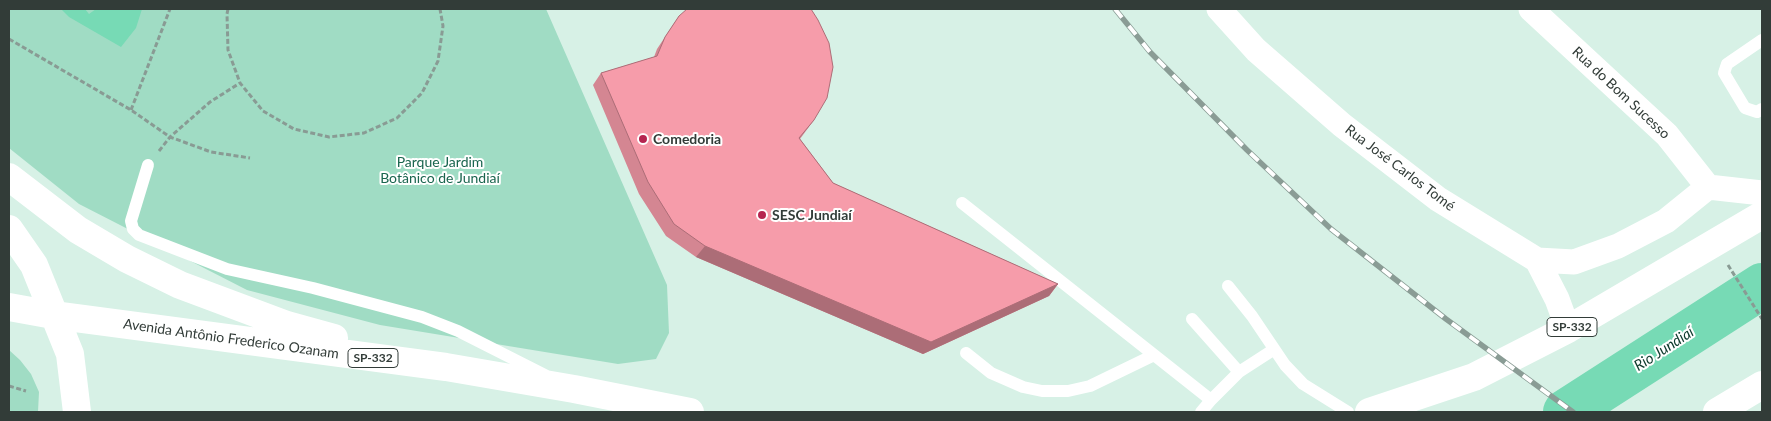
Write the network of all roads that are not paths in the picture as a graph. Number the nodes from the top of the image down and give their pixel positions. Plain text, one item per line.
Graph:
1 (1219, 9) edge
2 (1531, 9) edge
3 (1762, 40) edge
4 (1762, 109) edge
5 (148, 165) road end
6 (9, 177) edge
7 (1708, 187) junction
8 (1762, 193) edge
9 (962, 203) dead end
10 (1762, 215) edge
11 (9, 229) edge
12 (1537, 260) junction
13 (1228, 286) dead end
14 (9, 307) edge
15 (53, 315) junction
16 (1192, 319) dead end
17 (1568, 329) junction
18 (1273, 350) junction
19 (966, 353) dead end
20 (1154, 355) junction
21 (446, 367) junction
22 (1239, 372) junction
23 (1762, 385) edge
24 (574, 389) junction
25 (1210, 400) junction
26 (77, 412) edge
27 (690, 412) edge
28 (1202, 412) edge
29 (1348, 412) edge
30 (1369, 412) edge
31 (1716, 412) edge

1 - 12 street, Rua José Carlos Tomé
2 - 7 street, Rua do Bom Sucesso
3 - 4 lane
5 - 24 lane
6 - 21 main road
7 - 8 street
7 - 12 street
9 - 20 lane
10 - 17 main road, SP-332
11 - 15 main road
12 - 17 street
13 - 18 lane
14 - 15 main road, Avenida Antônio Frederico Ozanam
15 - 21 main road, Avenida Antônio Frederico Ozanam / SP-332
15 - 26 main road
16 - 22 lane
17 - 30 main road, SP-332
18 - 22 lane
18 - 29 lane
19 - 20 lane
20 - 25 lane
21 - 24 main road, Avenida Antônio Frederico Ozanam / SP-332
22 - 25 lane
23 - 31 main road
24 - 27 main road, Avenida Antônio Frederico Ozanam / SP-332
25 - 28 lane

